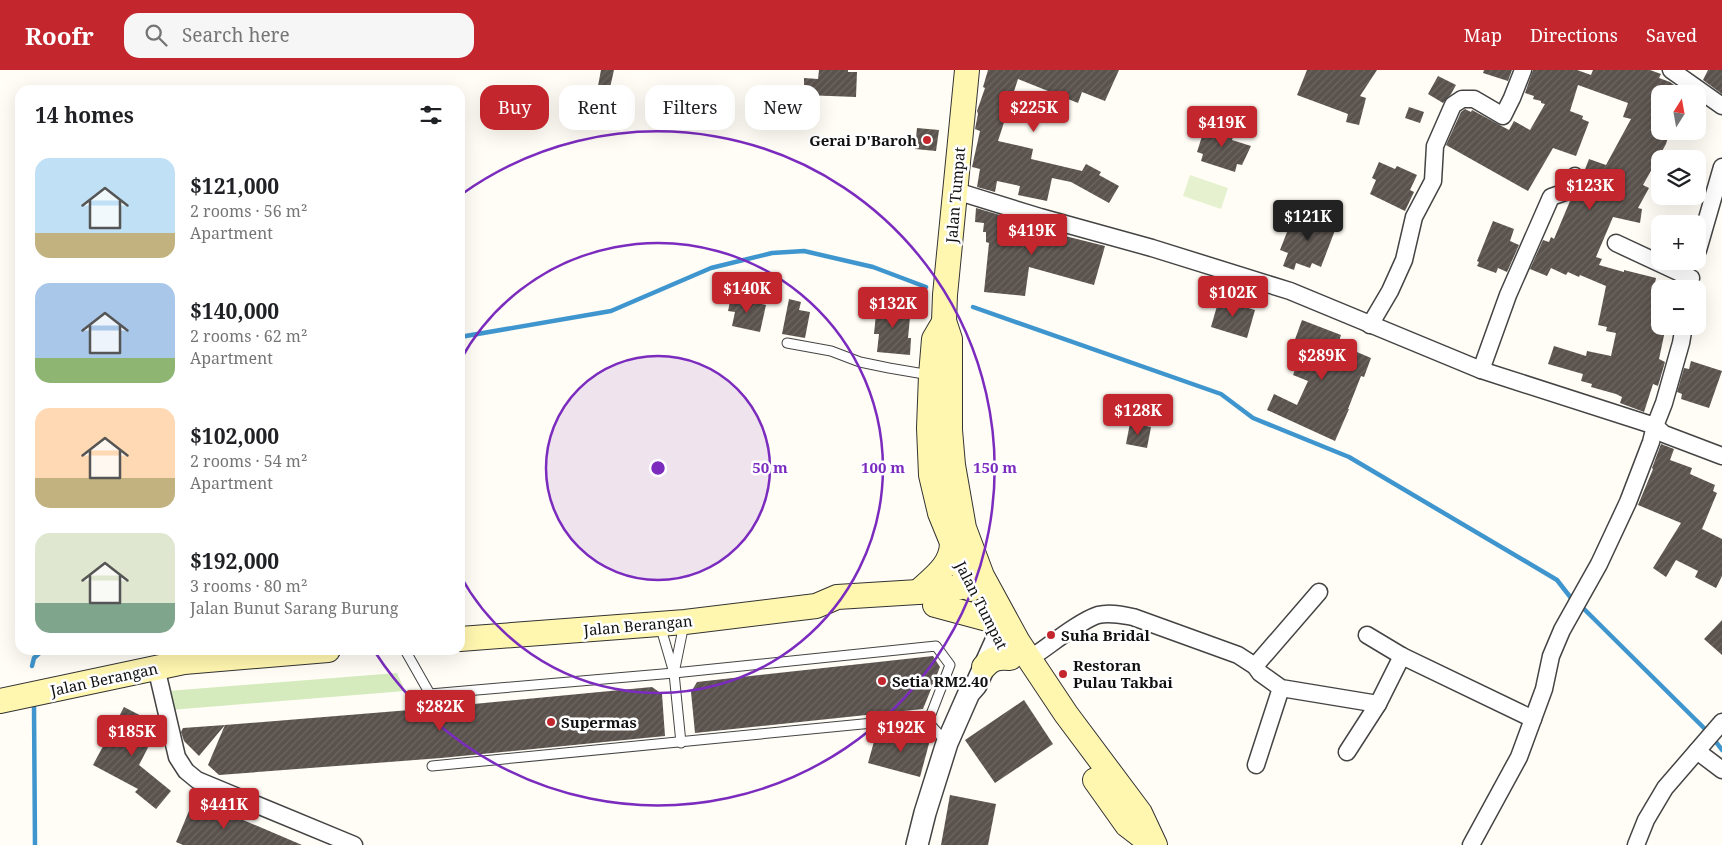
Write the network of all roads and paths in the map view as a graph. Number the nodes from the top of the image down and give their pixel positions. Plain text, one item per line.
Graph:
1 (966, 70) edge
2 (1523, 70) edge
3 (1671, 70) edge
4 (1722, 106) edge
5 (1722, 167) edge
6 (1575, 176) dead end
7 (956, 191) junction
8 (1706, 222) edge
9 (1616, 243) dead end
10 (1683, 280) edge
11 (944, 321) junction
12 (1370, 325) junction
13 (1682, 335) edge
14 (787, 342) dead end
15 (1481, 370) junction
16 (931, 375) junction
17 (1654, 426) junction
18 (1722, 456) edge
19 (958, 536) junction
20 (980, 590) junction
21 (1318, 592) dead end
22 (926, 598) junction
23 (685, 622) junction
24 (660, 624) junction
25 (1000, 632) junction
26 (1367, 635) dead end
27 (465, 640) edge
28 (1038, 653) junction
29 (268, 655) edge
30 (408, 655) edge
31 (1402, 656) junction
32 (1255, 666) junction
33 (156, 667) junction
34 (984, 667) joint
35 (674, 673) junction
36 (1281, 688) junction
37 (969, 693) junction
38 (0, 701) edge
39 (1378, 704) junction
40 (1066, 714) junction
41 (1533, 719) junction
42 (928, 722) junction
43 (1722, 722) edge
44 (681, 743) junction
45 (948, 743) junction
46 (1697, 751) junction
47 (1348, 752) dead end
48 (1256, 765) dead end
49 (432, 766) dead end
50 (1722, 770) edge
51 (354, 845) edge
52 (917, 845) edge
53 (1154, 845) edge
54 (1472, 845) edge
55 (1636, 845) edge

1 - 7 main road, Jalan Tumpat
2 - 12 street
3 - 4 street
5 - 8 street
6 - 15 street
7 - 11 main road, Jalan Tumpat
7 - 12 street
9 - 10 street
11 - 16 main road, Jalan Tumpat
11 - 19 main road, Jalan Tumpat
12 - 15 street
13 - 17 street
14 - 16 lane
15 - 17 street
16 - 19 main road, Jalan Tumpat
17 - 18 street
17 - 41 street
19 - 20 main road, Jalan Tumpat
19 - 22 main road
19 - 28 main road
20 - 22 main road, Jalan Berangan
20 - 25 main road, Jalan Tumpat
21 - 32 street
22 - 23 main road, Jalan Berangan
22 - 25 main road
23 - 24 main road, Jalan Berangan
23 - 35 lane
24 - 27 main road, Jalan Berangan
24 - 35 lane
25 - 34 main road
25 - 37 street
25 - 40 main road, Jalan Tumpat
25 - 53 main road, Jalan Tumpat
26 - 31 street
28 - 32 street
28 - 40 main road
29 - 33 main road, Jalan Berangan
30 - 35 lane
31 - 39 street
31 - 41 street
32 - 36 street
33 - 38 main road, Jalan Berangan
33 - 51 street
34 - 37 street
35 - 42 lane
35 - 44 lane
36 - 39 street
36 - 48 street
37 - 45 street
39 - 47 street
40 - 53 main road, Jalan Tumpat
41 - 54 street
42 - 44 lane
42 - 45 lane
43 - 46 street
44 - 49 lane
45 - 52 street
46 - 50 street
46 - 55 street

